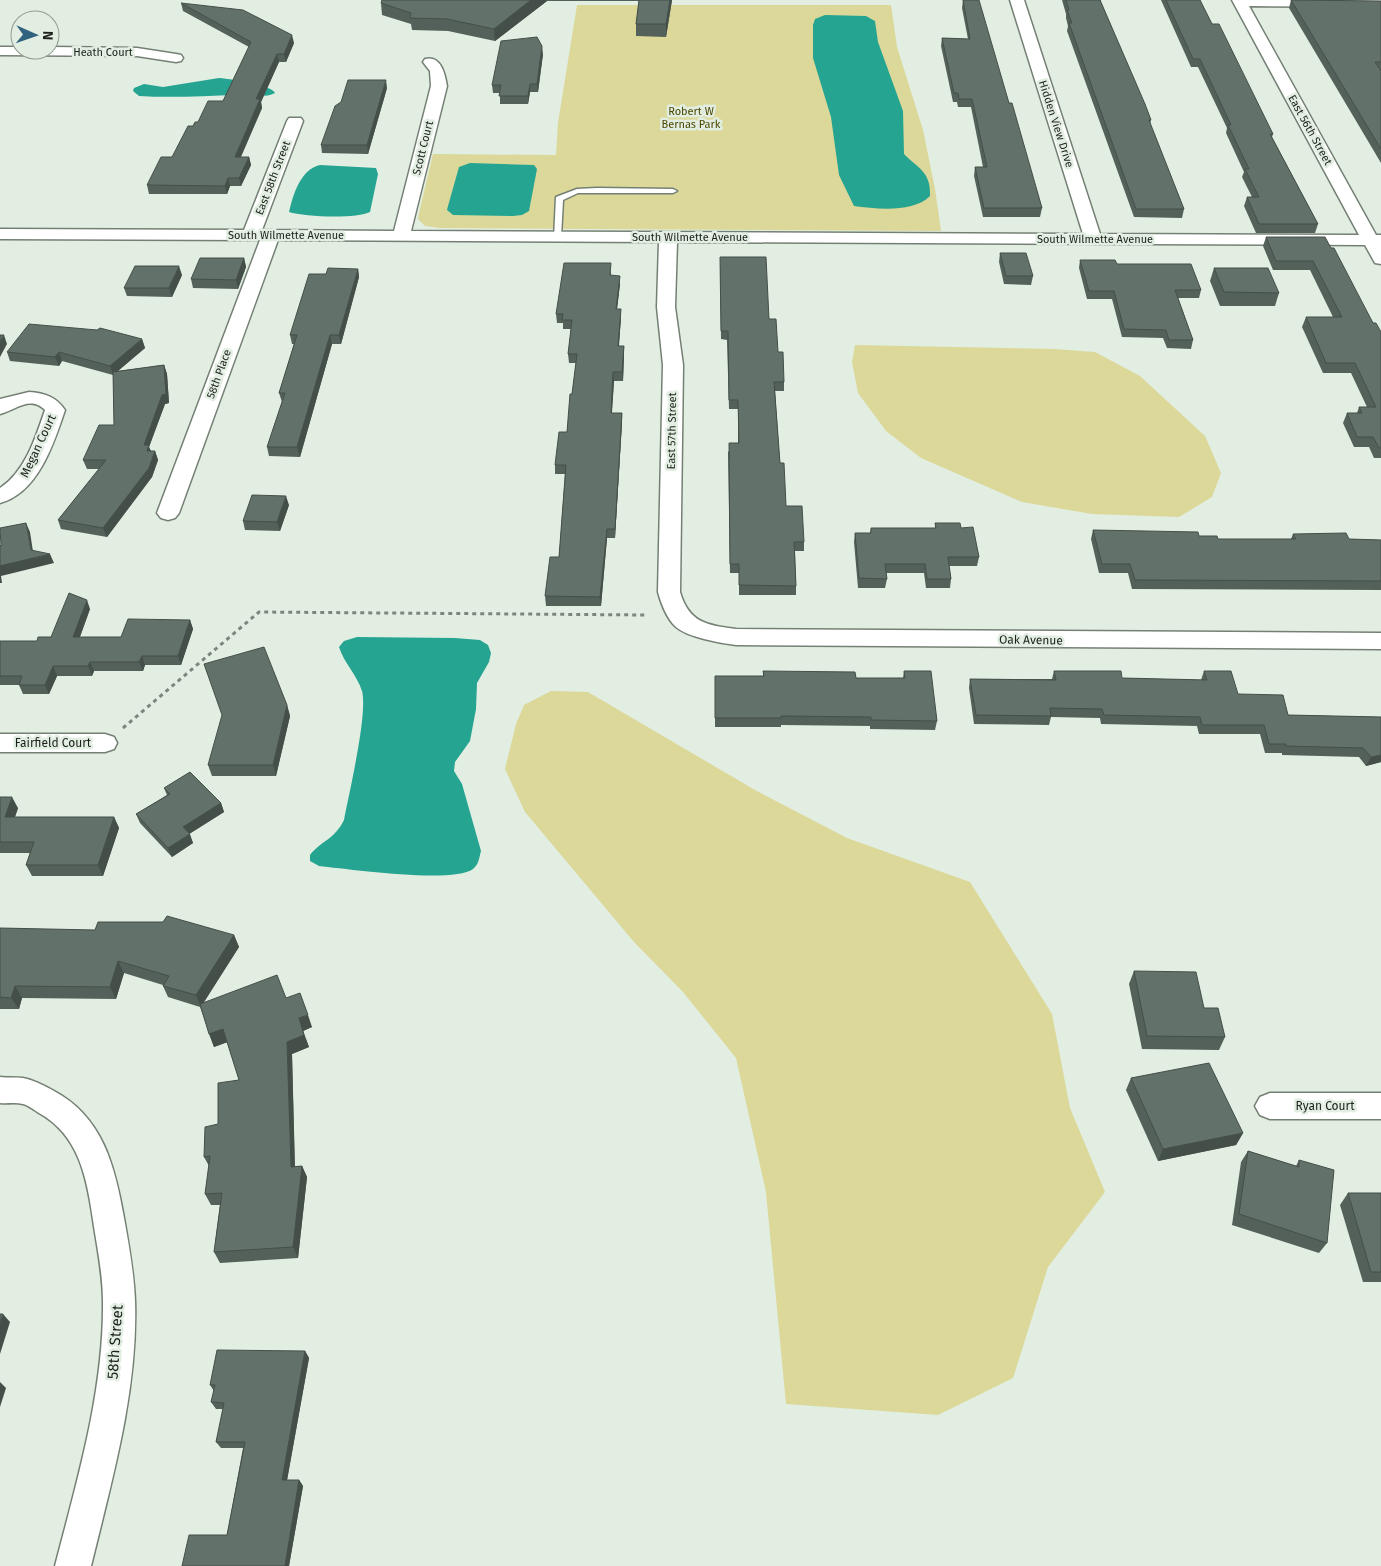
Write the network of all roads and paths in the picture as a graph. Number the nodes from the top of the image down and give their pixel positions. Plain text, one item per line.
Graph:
1 (1239, 1) edge
2 (1381, 3) edge
3 (1018, 5) edge
4 (0, 51) edge
5 (176, 58) dead end
6 (430, 62) dead end
7 (295, 121) dead end
8 (673, 191) dead end
9 (0, 234) edge
10 (251, 235) junction
11 (271, 235) junction
12 (401, 236) junction
13 (557, 236) junction
14 (668, 237) junction
15 (1093, 239) junction
16 (1376, 240) edge
17 (1381, 259) edge
18 (2, 405) edge
19 (0, 496) edge
20 (168, 513) dead end
21 (647, 615) dead end
22 (684, 621) joint
23 (1381, 641) edge
24 (0, 743) edge
25 (105, 743) joint
26 (0, 1090) edge
27 (1270, 1106) dead end
28 (1381, 1106) edge
29 (73, 1566) edge

1 - 2 street
1 - 16 street, East 56th Street
3 - 15 street, Hidden View Drive
4 - 5 street, Heath Court
6 - 12 street, Scott Court
7 - 10 street, East 58th Street
8 - 13 lane
9 - 10 street, South Wilmette Avenue
10 - 11 street, South Wilmette Avenue
11 - 12 street, South Wilmette Avenue
11 - 20 street, 58th Place
12 - 13 street, South Wilmette Avenue
13 - 14 street, South Wilmette Avenue
14 - 15 street, South Wilmette Avenue
14 - 22 street, East 57th Street
15 - 16 street, South Wilmette Avenue
16 - 17 street, East 56th Street
18 - 19 street, Megan Court
21 - 25 path
22 - 23 street, Oak Avenue
24 - 25 street, Fairfield Court
26 - 29 street, 58th Street
27 - 28 street, Ryan Court

